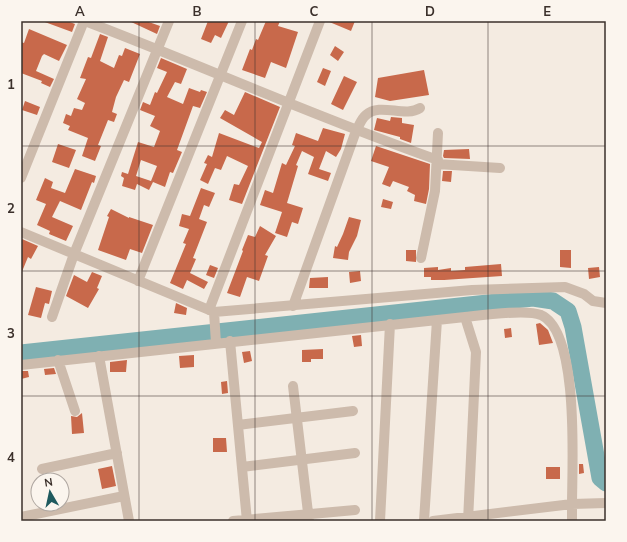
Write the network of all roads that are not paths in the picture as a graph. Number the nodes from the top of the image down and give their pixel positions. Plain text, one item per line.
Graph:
1 (84, 21) edge
2 (169, 21) edge
3 (242, 21) edge
4 (320, 21) edge
5 (158, 49) junction
6 (222, 74) junction
7 (289, 103) junction
8 (420, 108) dead end
9 (356, 131) junction
10 (438, 133) dead end
11 (437, 162) junction
12 (500, 168) dead end
13 (21, 178) edge
14 (21, 232) edge
15 (74, 254) junction
16 (421, 258) dead end
17 (138, 281) junction
18 (606, 303) edge
19 (293, 306) junction
20 (212, 314) junction
21 (52, 317) dead end
22 (466, 317) junction
23 (437, 320) junction
24 (390, 324) junction
25 (216, 340) junction
26 (230, 341) junction
27 (99, 356) junction
28 (58, 360) junction
29 (21, 365) edge
30 (293, 386) dead end
31 (75, 411) dead end
32 (353, 411) dead end
33 (297, 418) junction
34 (238, 425) junction
35 (356, 453) dead end
36 (117, 454) junction
37 (301, 459) junction
38 (242, 467) junction
39 (42, 469) dead end
40 (124, 496) junction
41 (606, 503) edge
42 (572, 504) junction
43 (354, 510) dead end
44 (21, 517) edge
45 (309, 517) edge
46 (468, 519) edge
47 (247, 520) edge
48 (129, 521) edge
49 (233, 521) edge
50 (380, 521) edge
51 (424, 521) edge
52 (433, 521) edge
53 (572, 521) edge

1 - 5 street
1 - 13 street
2 - 5 street
3 - 6 street
4 - 7 street
5 - 6 street
5 - 15 street
6 - 7 street
6 - 17 street
7 - 9 street
7 - 20 street
8 - 9 street
9 - 11 street
9 - 19 street
10 - 11 street
11 - 12 street
11 - 16 street
14 - 15 street
15 - 17 street
15 - 21 street
17 - 20 street
18 - 19 street
19 - 20 street
20 - 25 street
22 - 23 street
22 - 42 street
22 - 46 street
23 - 24 street
23 - 51 street
24 - 26 street
24 - 50 street
25 - 26 street
25 - 27 street
26 - 34 street
27 - 28 street
27 - 36 street
28 - 29 street
28 - 31 street
30 - 33 street
32 - 33 street
33 - 34 street
33 - 37 street
34 - 38 street
35 - 37 street
36 - 39 street
36 - 40 street
37 - 38 street
37 - 45 street
38 - 47 street
40 - 44 street
40 - 48 street
41 - 42 street
42 - 46 street
42 - 53 street
43 - 45 street
45 - 47 street
46 - 52 street
47 - 49 street

